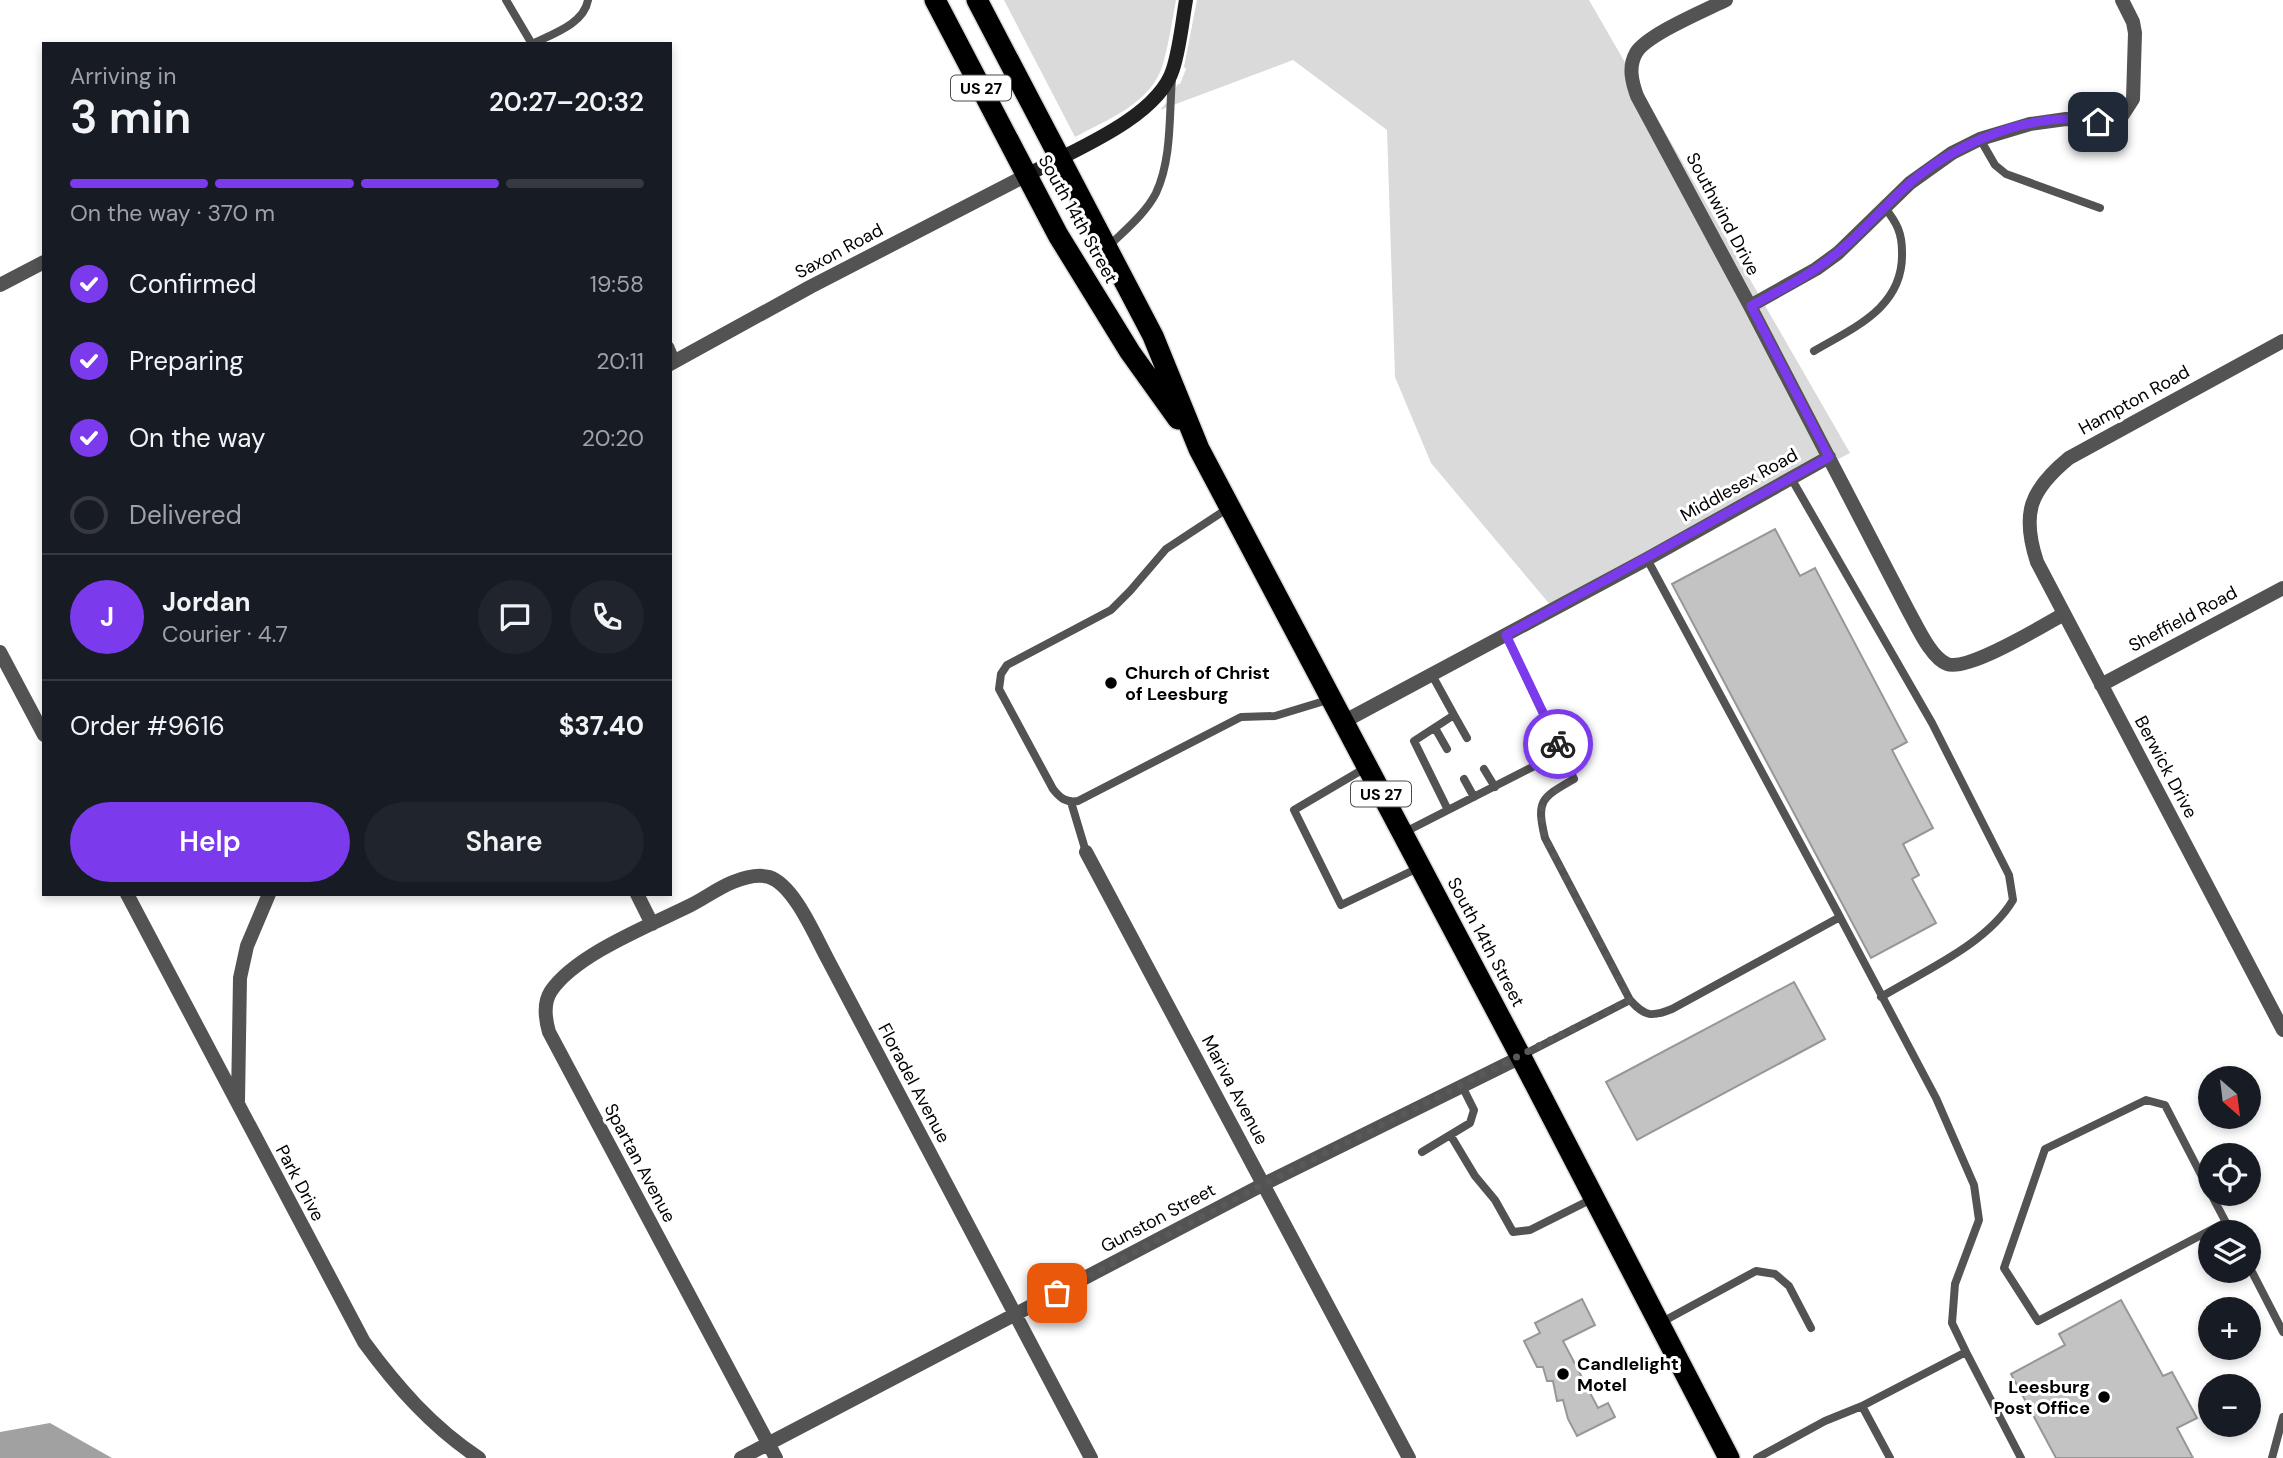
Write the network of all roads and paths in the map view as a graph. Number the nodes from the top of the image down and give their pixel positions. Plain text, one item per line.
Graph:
1 (506, 0) edge
2 (588, 0) edge
3 (935, 0) edge
4 (977, 0) edge
5 (1186, 0) edge
6 (1726, 0) edge
7 (2122, 0) edge
8 (531, 42) edge
9 (536, 42) edge
10 (1172, 71) junction
11 (1980, 139) junction
12 (1060, 157) junction
13 (1027, 175) junction
14 (1885, 208) junction
15 (2100, 208) dead end
16 (1107, 248) junction
17 (42, 263) edge
18 (0, 285) edge
19 (1751, 306) junction
20 (2283, 341) edge
21 (1814, 351) dead end
22 (673, 362) edge
23 (1199, 449) junction
24 (1829, 457) junction
25 (1791, 478) junction
26 (1230, 506) junction
27 (2030, 517) joint
28 (1647, 559) junction
29 (2283, 588) edge
30 (2064, 614) junction
31 (1506, 635) junction
32 (0, 652) edge
33 (4, 669) edge
34 (1432, 675) junction
35 (2101, 685) junction
36 (1331, 699) junction
37 (1454, 715) junction
38 (1343, 722) junction
39 (1435, 728) junction
40 (42, 732) edge
41 (1467, 738) dead end
42 (1447, 749) dead end
43 (1562, 752) junction
44 (1367, 767) junction
45 (1484, 769) dead end
46 (1464, 779) dead end
47 (1494, 787) junction
48 (1474, 797) junction
49 (1071, 802) junction
50 (1448, 810) junction
51 (1402, 834) junction
52 (1086, 852) joint
53 (1420, 867) junction
54 (128, 896) edge
55 (268, 896) edge
56 (638, 896) edge
57 (1840, 917) junction
58 (652, 924) junction
59 (1881, 997) junction
60 (1630, 1000) junction
61 (2283, 1030) edge
62 (1521, 1057) junction
63 (1462, 1086) junction
64 (238, 1105) junction
65 (1451, 1136) junction
66 (1422, 1152) dead end
67 (2198, 1168) edge
68 (1264, 1184) junction
69 (1594, 1198) junction
70 (2198, 1237) edge
71 (2258, 1283) edge
72 (1015, 1315) junction
73 (1659, 1324) junction
74 (1811, 1328) dead end
75 (2283, 1332) edge
76 (1966, 1352) junction
77 (1862, 1406) junction
78 (2283, 1417) edge
79 (769, 1444) junction
80 (479, 1458) edge
81 (741, 1458) edge
82 (776, 1458) edge
83 (1091, 1458) edge
84 (1409, 1458) edge
85 (1729, 1458) edge
86 (1757, 1458) edge
87 (1890, 1458) edge
88 (2021, 1458) edge
89 (2272, 1458) edge

1 - 8 lane
2 - 9 lane
3 - 13 highway, South 14th Street / US 27
4 - 12 highway, South 14th Street / US 27
5 - 10 street
6 - 19 street, Southwind Drive
7 - 11 street
10 - 12 street
10 - 16 lane
11 - 14 street
11 - 15 lane
12 - 13 street
12 - 16 highway, South 14th Street / US 27
13 - 22 street, Saxon Road
13 - 23 highway, South 14th Street / US 27
14 - 19 street
14 - 21 lane
16 - 23 highway, South 14th Street / US 27
17 - 18 street
19 - 24 street, Southwind Drive
20 - 27 street, Hampton Road
23 - 26 highway, South 14th Street / US 27
24 - 25 street, Middlesex Road
24 - 30 street
25 - 28 street, Middlesex Road
25 - 59 lane
26 - 36 highway, South 14th Street / US 27
26 - 49 lane
27 - 30 street, Berwick Drive
28 - 31 street, Middlesex Road
28 - 57 lane
29 - 35 street, Sheffield Road
30 - 35 street, Berwick Drive
31 - 34 street, Middlesex Road
31 - 43 lane
32 - 33 street
33 - 40 street
34 - 37 lane
34 - 38 street, Middlesex Road
35 - 61 street, Berwick Drive
36 - 38 highway, South 14th Street / US 27
36 - 49 lane
37 - 39 lane
37 - 41 lane
38 - 44 highway, South 14th Street / US 27
39 - 42 lane
39 - 50 lane
43 - 47 lane
43 - 60 lane
44 - 51 highway, South 14th Street / US 27
44 - 53 lane
45 - 47 lane
46 - 48 lane
47 - 48 lane
48 - 50 lane
49 - 52 lane
50 - 51 lane
51 - 53 highway, South 14th Street / US 27
52 - 68 street, Mariva Avenue
53 - 62 highway, South 14th Street / US 27
54 - 64 street, Park Drive
55 - 64 street
56 - 58 street
57 - 59 lane
57 - 60 lane
58 - 72 street, Floradel Avenue
58 - 79 street, Spartan Avenue
59 - 76 lane
60 - 62 lane
62 - 63 street, Gunston Street
62 - 69 highway, South 14th Street / US 27
63 - 65 lane
63 - 68 street, Gunston Street
64 - 80 street, Park Drive
65 - 66 lane
65 - 69 lane
67 - 70 lane
68 - 72 street, Gunston Street
68 - 84 street, Mariva Avenue
69 - 73 highway, South 14th Street / US 27
71 - 75 lane
72 - 79 street, Gunston Street
72 - 83 street, Floradel Avenue
73 - 74 lane
73 - 85 highway, South 14th Street / US 27
76 - 77 lane
76 - 88 lane
77 - 86 lane
77 - 87 lane
78 - 89 lane
79 - 81 street, Gunston Street
79 - 82 street, Spartan Avenue

